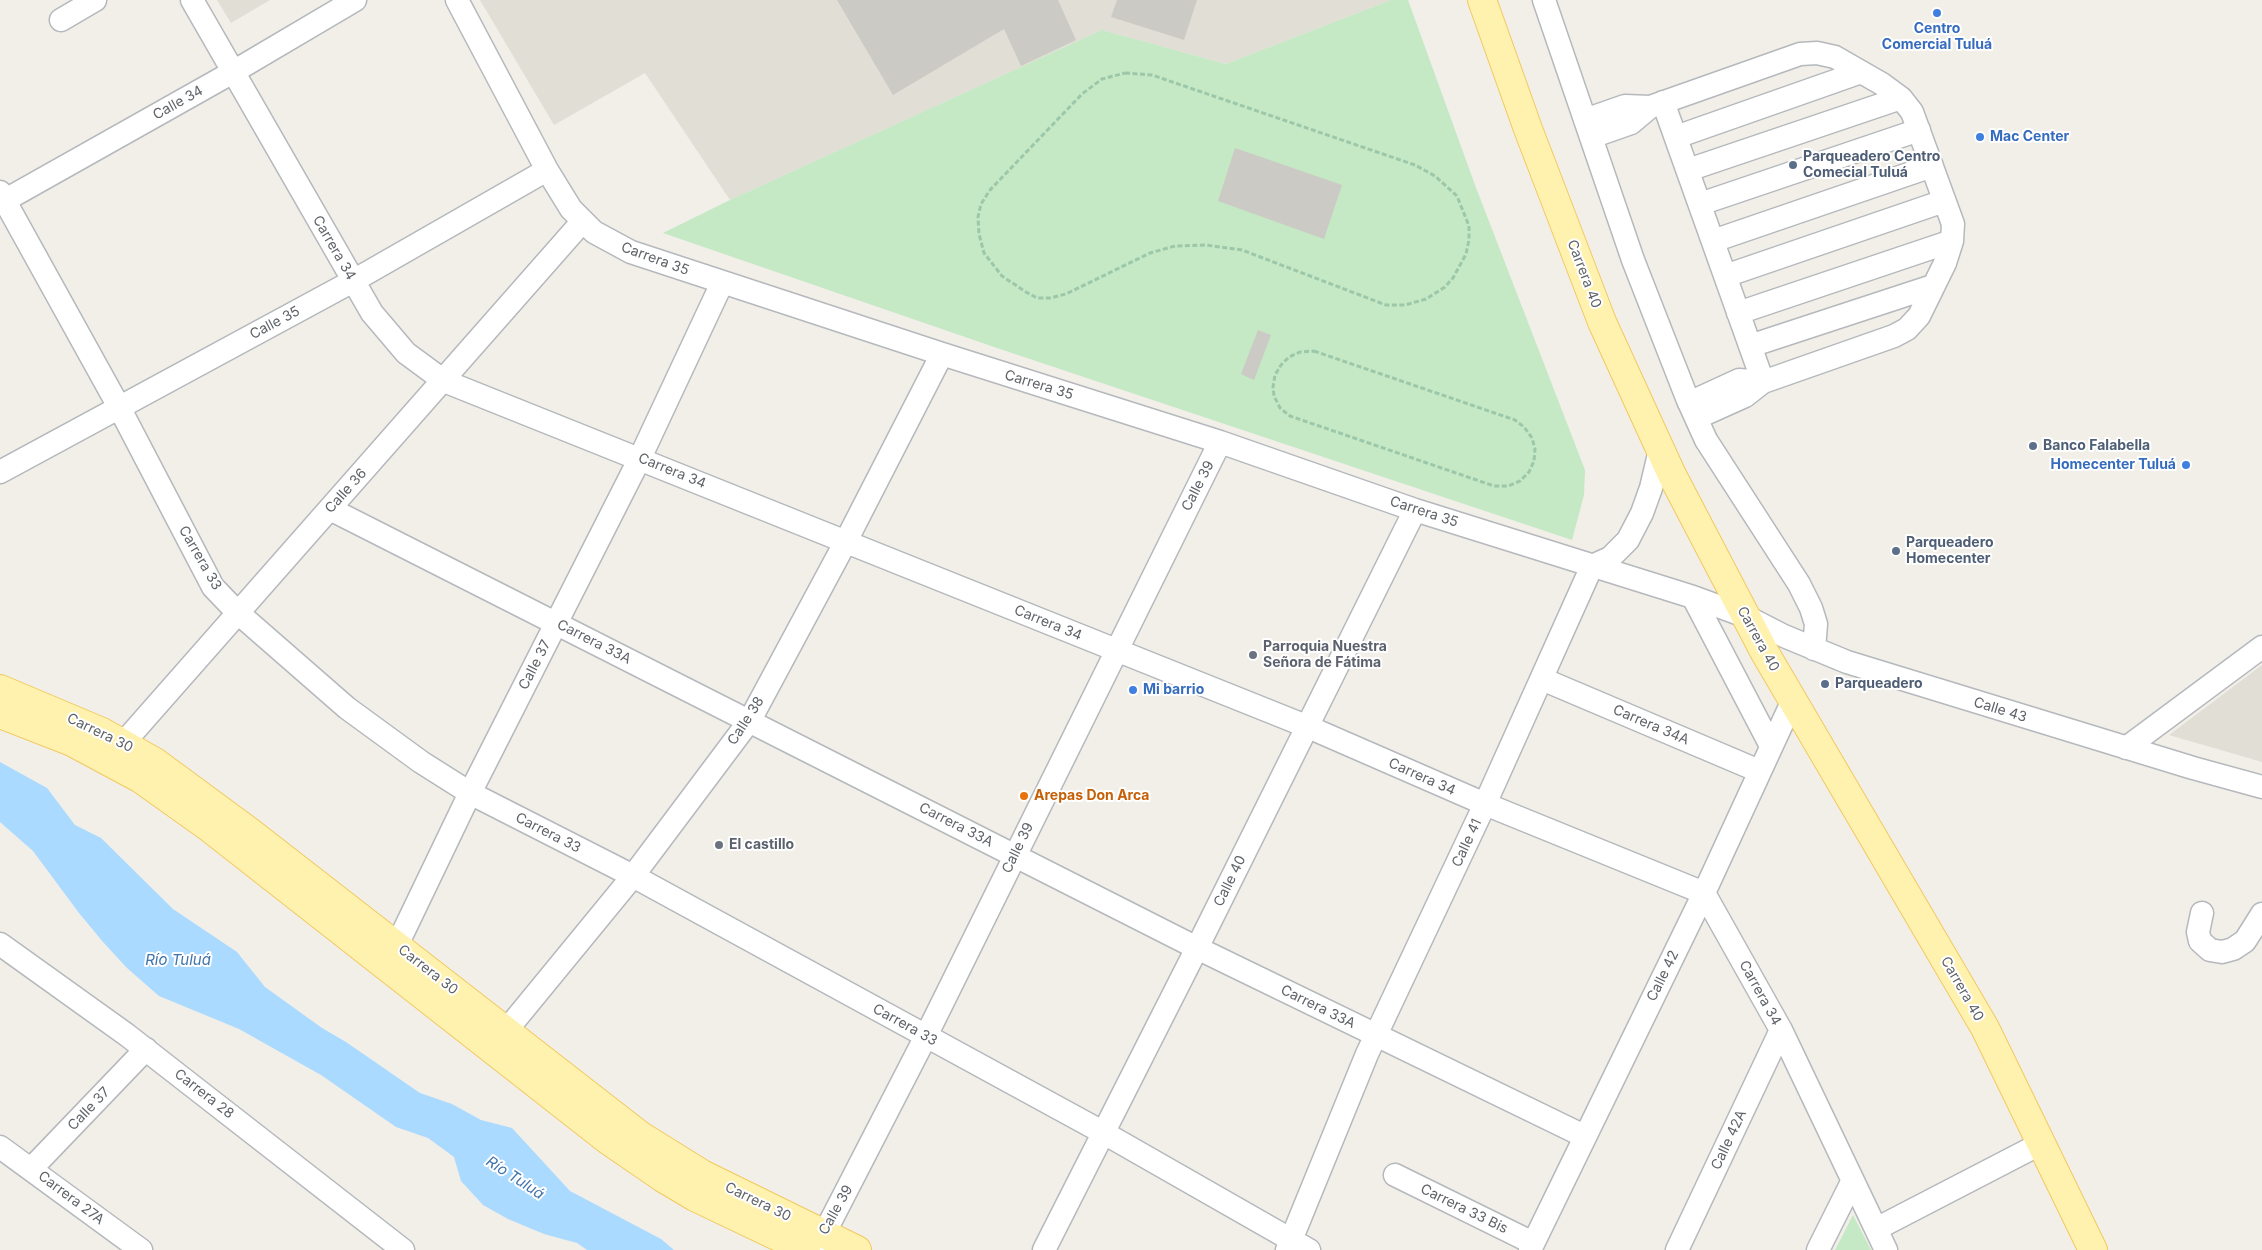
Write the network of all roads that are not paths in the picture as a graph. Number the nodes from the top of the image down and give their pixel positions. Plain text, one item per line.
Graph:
1 (95, 0) edge
2 (192, 0) edge
3 (356, 0) edge
4 (457, 0) edge
5 (1483, 0) edge
6 (1544, 0) edge
7 (61, 20) dead end
8 (233, 72) junction
9 (1861, 72) junction
10 (1901, 98) junction
11 (1657, 105) junction
12 (1588, 128) junction
13 (1919, 130) junction
14 (1676, 136) junction
15 (1932, 166) junction
16 (547, 170) junction
17 (1688, 170) junction
18 (2, 198) edge
19 (1944, 201) junction
20 (1700, 204) junction
21 (582, 222) junction
22 (1952, 240) junction
23 (1713, 241) junction
24 (1725, 276) junction
25 (353, 281) junction
26 (722, 283) junction
27 (1934, 286) junction
28 (1738, 313) junction
29 (1750, 346) junction
30 (942, 354) junction
31 (444, 381) junction
32 (1763, 382) junction
33 (119, 407) junction
34 (1692, 410) junction
35 (1220, 442) junction
36 (1660, 450) junction
37 (640, 458) junction
38 (0, 472) edge
39 (330, 509) junction
40 (1415, 510) junction
41 (845, 543) junction
42 (1592, 566) junction
43 (1693, 597) junction
44 (237, 612) junction
45 (1745, 616) junction
46 (557, 623) junction
47 (2262, 647) edge
48 (1814, 649) junction
49 (1116, 650) junction
50 (1542, 679) junction
51 (0, 690) edge
52 (1793, 700) junction
53 (0, 714) edge
54 (750, 720) junction
55 (1306, 726) junction
56 (1771, 746) junction
57 (2126, 748) junction
58 (116, 752) junction
59 (1759, 771) junction
60 (2262, 787) edge
61 (470, 793) junction
62 (1485, 804) junction
63 (1014, 855) junction
64 (633, 876) junction
65 (1704, 892) junction
66 (2202, 913) dead end
67 (2262, 914) edge
68 (0, 944) edge
69 (1197, 948) junction
70 (390, 955) junction
71 (1781, 1030) junction
72 (1376, 1035) junction
73 (926, 1036) junction
74 (498, 1041) junction
75 (146, 1049) junction
76 (1104, 1133) junction
77 (1584, 1136) junction
78 (2042, 1143) junction
79 (0, 1147) edge
80 (31, 1169) junction
81 (1395, 1174) dead end
82 (1852, 1182) junction
83 (1876, 1229) junction
84 (813, 1245) edge
85 (1532, 1246) edge
86 (1296, 1247) edge
87 (140, 1250) edge
88 (403, 1250) edge
89 (857, 1250) edge
90 (1044, 1250) edge
91 (1677, 1250) edge
92 (1818, 1250) edge
93 (1886, 1250) edge
94 (2093, 1250) edge

1 - 7 street
2 - 8 street, Carrera 34
3 - 8 street, Calle 34
4 - 16 street, Carrera 35
5 - 36 main road, Carrera 40
6 - 12 street
8 - 18 street, Calle 34
8 - 25 street, Carrera 34
9 - 10 street
9 - 11 street
9 - 14 street
10 - 13 street
10 - 17 street
11 - 12 street
11 - 14 street
12 - 34 street
13 - 15 street
13 - 20 street
14 - 17 street
15 - 19 street
15 - 23 street
16 - 21 street, Carrera 35
16 - 25 street, Calle 35
17 - 20 street
18 - 33 street, Carrera 33
19 - 22 street
19 - 24 street
20 - 23 street
21 - 26 street, Carrera 35
21 - 31 street, Calle 36
22 - 27 street
22 - 28 street
23 - 24 street
24 - 28 street
25 - 31 street, Carrera 34
25 - 33 street, Calle 35
26 - 30 street, Carrera 35
26 - 37 street, Calle 37
27 - 29 street
27 - 32 street
28 - 29 street
29 - 32 street
30 - 35 street, Carrera 35
30 - 41 street, Calle 38
31 - 37 street, Carrera 34
31 - 39 street, Calle 36
32 - 34 street
33 - 38 street, Calle 35
33 - 44 street, Carrera 33
34 - 48 street
35 - 40 street, Carrera 35
35 - 49 street, Calle 39
36 - 42 street
36 - 45 main road, Carrera 40
37 - 41 street, Carrera 34
37 - 46 street, Calle 37
39 - 44 street, Calle 36
39 - 46 street, Carrera 33A
40 - 42 street, Carrera 35
40 - 55 street, Calle 40
41 - 49 street, Carrera 34
41 - 54 street, Calle 38
42 - 43 street, Carrera 35
42 - 50 street, Calle 41
43 - 45 street, Carrera 35
43 - 56 street
44 - 58 street, Calle 36
44 - 61 street, Carrera 33
45 - 48 street, Calle 43
45 - 52 main road, Carrera 40
46 - 54 street, Carrera 33A
46 - 61 street, Calle 37
47 - 57 street
48 - 57 street, Calle 43
49 - 55 street, Carrera 34
49 - 63 street, Calle 39
50 - 59 street, Carrera 34A
50 - 62 street, Calle 41
51 - 58 main road, Carrera 30
52 - 56 street, Calle 42
52 - 78 main road, Carrera 40
53 - 58 main road, Carrera 30
54 - 63 street, Carrera 33A
54 - 64 street, Calle 38
55 - 62 street, Carrera 34
55 - 69 street, Calle 40
56 - 59 street, Calle 42
57 - 60 street, Calle 43
58 - 70 main road, Carrera 30
59 - 65 street, Calle 42
61 - 64 street, Carrera 33
61 - 70 street, Calle 37
62 - 65 street, Carrera 34
62 - 72 street, Calle 41
63 - 69 street, Carrera 33A
63 - 73 street, Calle 39
64 - 73 street, Carrera 33
64 - 74 street, Calle 38
65 - 71 street, Carrera 34
65 - 77 street, Calle 42
66 - 67 street
68 - 75 street, Carrera 28
69 - 72 street, Carrera 33A
69 - 76 street, Calle 40
70 - 74 main road, Carrera 30
71 - 82 street, Carrera 34
71 - 91 street, Calle 42A
72 - 77 street, Carrera 33A
72 - 86 street, Calle 41
73 - 76 street, Carrera 33
73 - 84 street, Calle 39
74 - 84 main road, Carrera 30
75 - 80 street, Calle 37
75 - 88 street, Carrera 28
76 - 86 street, Carrera 33
76 - 90 street, Calle 40
77 - 85 street, Calle 42
78 - 83 street
78 - 94 main road, Carrera 40
79 - 80 street, Carrera 27A
80 - 87 street, Carrera 27A
81 - 85 street, Carrera 33 Bis
82 - 83 street, Carrera 34
82 - 92 street
83 - 93 street, Carrera 34
84 - 89 main road, Carrera 30

